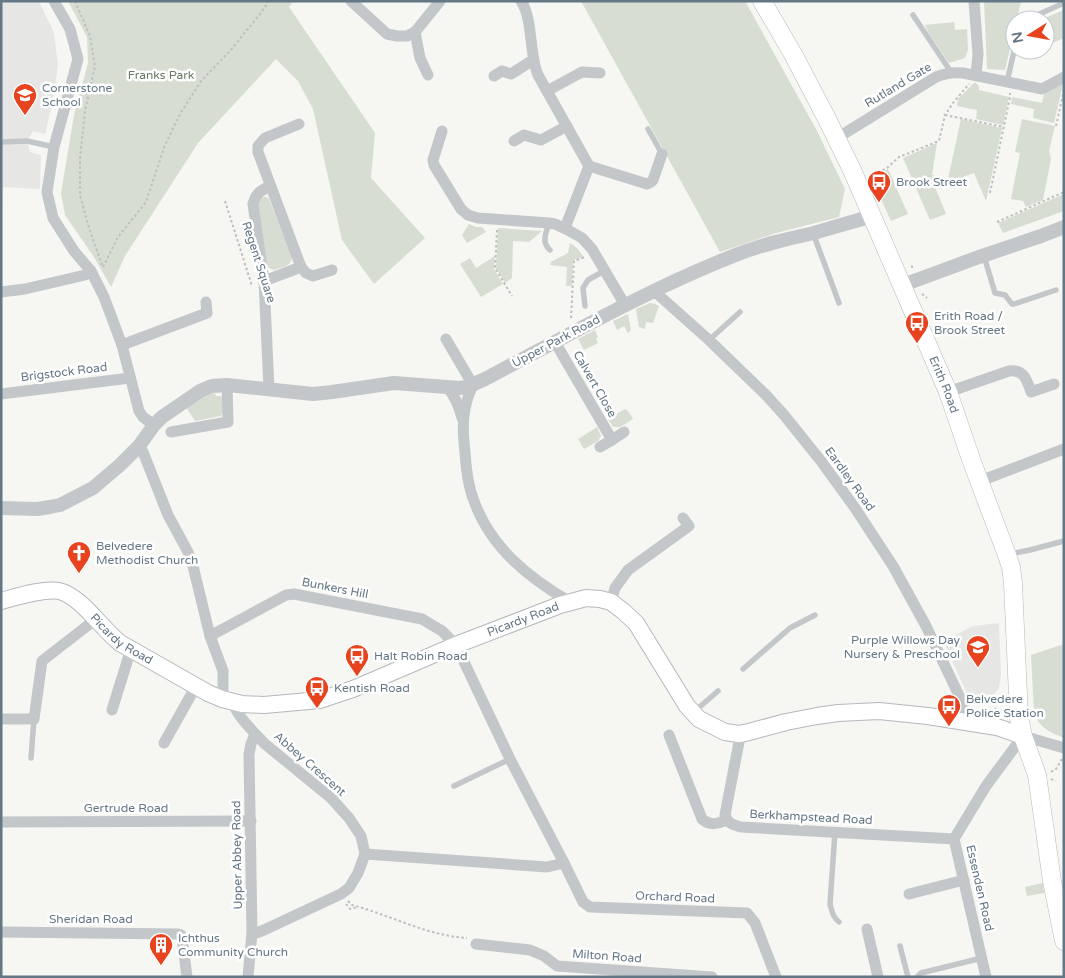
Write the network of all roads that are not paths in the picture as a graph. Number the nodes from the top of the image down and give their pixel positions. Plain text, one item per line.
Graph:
1 (54, 1) edge
2 (351, 1) edge
3 (440, 1) edge
4 (521, 1) edge
5 (762, 1) edge
6 (974, 1) edge
7 (1064, 3) edge
8 (1048, 10) edge
9 (913, 15) dead end
10 (415, 32) junction
11 (533, 60) junction
12 (1012, 60) edge
13 (951, 72) junction
14 (600, 73) dead end
15 (976, 75) junction
16 (428, 76) dead end
17 (494, 76) dead end
18 (1064, 77) edge
19 (1008, 82) junction
20 (547, 91) junction
21 (299, 124) dead end
22 (567, 126) junction
23 (648, 129) dead end
24 (442, 132) dead end
25 (837, 138) junction
26 (514, 140) dead end
27 (1, 142) edge
28 (54, 147) junction
29 (662, 154) joint
30 (589, 166) junction
31 (270, 186) junction
32 (872, 216) junction
33 (549, 223) junction
34 (1064, 227) edge
35 (565, 228) junction
36 (813, 233) junction
37 (550, 250) dead end
38 (984, 256) junction
39 (301, 267) junction
40 (332, 270) dead end
41 (91, 271) junction
42 (604, 271) junction
43 (264, 281) junction
44 (903, 286) junction
45 (1056, 290) dead end
46 (654, 291) junction
47 (1, 292) edge
48 (206, 302) dead end
49 (839, 303) dead end
50 (625, 305) junction
51 (585, 306) dead end
52 (740, 312) dead end
53 (446, 339) dead end
54 (709, 340) junction
55 (555, 342) junction
56 (122, 345) junction
57 (130, 378) junction
58 (1054, 384) dead end
59 (227, 385) junction
60 (474, 385) junction
61 (446, 386) junction
62 (269, 389) junction
63 (948, 392) junction
64 (1, 394) edge
65 (463, 420) junction
66 (154, 425) junction
67 (171, 432) dead end
68 (624, 432) dead end
69 (612, 440) junction
70 (139, 446) junction
71 (600, 447) dead end
72 (1064, 449) edge
73 (980, 481) junction
74 (1, 508) edge
75 (689, 526) dead end
76 (1064, 541) edge
77 (1007, 554) junction
78 (1, 601) edge
79 (570, 602) junction
80 (611, 602) junction
81 (815, 614) dead end
82 (96, 619) junction
83 (210, 636) junction
84 (456, 645) junction
85 (131, 649) junction
86 (743, 669) dead end
87 (196, 686) junction
88 (718, 691) dead end
89 (227, 700) junction
90 (112, 710) dead end
91 (693, 712) junction
92 (1, 719) edge
93 (34, 719) junction
94 (964, 722) junction
95 (255, 734) junction
96 (739, 734) junction
97 (669, 735) dead end
98 (1023, 736) junction
99 (164, 742) dead end
100 (1064, 748) edge
101 (32, 758) dead end
102 (510, 759) junction
103 (454, 786) dead end
104 (727, 820) junction
105 (251, 821) junction
106 (1, 822) edge
107 (835, 832) junction
108 (954, 839) junction
109 (364, 854) junction
110 (564, 863) junction
111 (964, 880) junction
112 (909, 894) dead end
113 (839, 922) dead end
114 (867, 929) dead end
115 (1, 932) edge
116 (252, 933) junction
117 (1064, 939) edge
118 (476, 944) dead end
119 (900, 946) dead end
120 (982, 958) junction
121 (187, 977) edge
122 (248, 977) edge
123 (712, 977) edge
124 (776, 977) edge
125 (878, 977) edge
126 (908, 977) edge
127 (917, 977) edge
128 (986, 977) edge

1 - 28 street
2 - 10 street
3 - 10 street
4 - 11 street
5 - 25 main road, Erith Road
6 - 15 street
7 - 8 lane
9 - 13 lane
10 - 16 street
11 - 17 street
11 - 20 street
12 - 19 lane
13 - 15 street, Rutland Gate
13 - 25 street, Rutland Gate
14 - 20 street
15 - 19 street, Rutland Gate
18 - 19 street, Rutland Gate
20 - 22 street
21 - 31 street
22 - 26 street
22 - 30 street
23 - 29 lane
24 - 33 street
25 - 32 main road, Erith Road
27 - 28 lane
28 - 41 street
29 - 30 street
30 - 35 street
31 - 39 street
31 - 43 street, Regent Square
32 - 36 street, Upper Park Road
32 - 44 main road, Erith Road
33 - 35 street
33 - 37 lane
34 - 38 street
35 - 42 street
36 - 46 street, Upper Park Road
36 - 49 lane
38 - 44 street
38 - 45 lane
39 - 40 street
39 - 43 street, Regent Square
41 - 47 street
41 - 56 street
42 - 50 street
42 - 51 lane
43 - 62 street, Regent Square
44 - 63 main road, Erith Road
46 - 50 street, Upper Park Road
46 - 54 street, Eardley Road
48 - 56 street
50 - 55 street, Upper Park Road
52 - 54 lane
53 - 60 street
54 - 94 street, Eardley Road
55 - 60 street, Upper Park Road
55 - 69 street, Calvert Close
56 - 57 street
57 - 64 street, Brigstock Road
57 - 66 street
58 - 63 street
59 - 62 street, Upper Park Road
59 - 66 street, Upper Park Road
59 - 67 street
60 - 61 street, Upper Park Road
60 - 65 street
61 - 62 street, Upper Park Road
61 - 65 street
63 - 73 main road, Erith Road
65 - 79 street
66 - 70 street, Upper Park Road
68 - 69 street
69 - 71 street
70 - 74 street, Upper Park Road
70 - 83 street
72 - 73 street
73 - 77 main road, Erith Road
75 - 80 street
76 - 77 lane
77 - 98 main road, Erith Road
78 - 82 main road, Picardy Road
79 - 80 main road, Picardy Road
79 - 84 main road, Picardy Road
80 - 91 main road
81 - 86 lane
82 - 85 main road, Picardy Road
82 - 93 street
83 - 84 street, Bunkers Hill
83 - 89 street
84 - 89 main road, Picardy Road
84 - 102 street
85 - 87 main road, Picardy Road
85 - 90 street
87 - 89 main road, Picardy Road
87 - 99 street
88 - 91 lane
89 - 95 street, Abbey Crescent
91 - 96 main road
92 - 93 street
93 - 101 lane
94 - 96 main road
94 - 98 main road
95 - 105 street, Upper Abbey Road
95 - 109 street, Abbey Crescent
96 - 104 street
97 - 104 street, Berkhampstead Road
98 - 100 street
98 - 108 street, Essenden Road
98 - 117 main road, Erith Road
102 - 103 lane
102 - 110 street
104 - 107 street, Berkhampstead Road
105 - 106 street, Gertrude Road
105 - 116 street, Upper Abbey Road
107 - 108 street, Berkhampstead Road
107 - 113 lane
108 - 111 street, Essenden Road
109 - 110 street
109 - 116 street
110 - 124 street, Orchard Road
111 - 112 street
111 - 120 street, Essenden Road
114 - 125 street
115 - 121 street, Sheridan Road
116 - 122 street, Upper Abbey Road
118 - 123 street, Milton Road
119 - 126 lane
120 - 127 lane
120 - 128 street, Essenden Road

